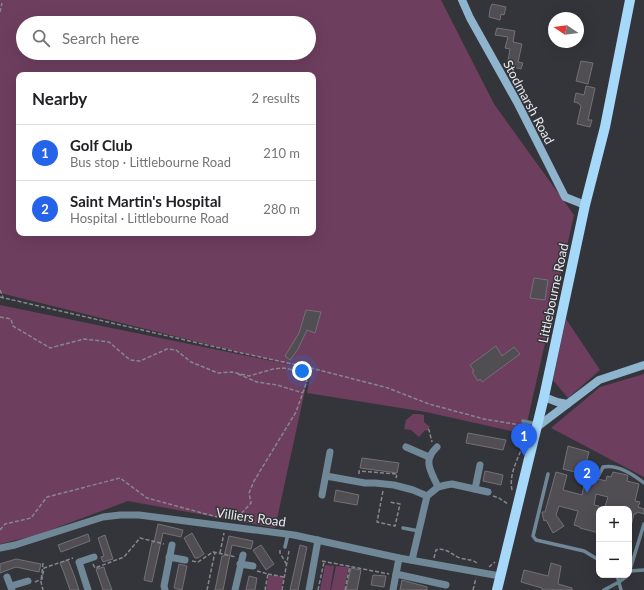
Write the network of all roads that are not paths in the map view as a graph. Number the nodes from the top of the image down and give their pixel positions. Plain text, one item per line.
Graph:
1 (462, 0) edge
2 (630, 0) edge
3 (584, 205) junction
4 (644, 365) edge
5 (544, 397) junction
6 (567, 404) junction
7 (523, 423) road end
8 (538, 426) junction
9 (406, 447) dead end
10 (437, 447) road end
11 (330, 452) dead end
12 (429, 457) junction
13 (480, 465) dead end
14 (548, 474) dead end
15 (326, 476) junction
16 (598, 477) dead end
17 (644, 483) edge
18 (438, 487) junction
19 (475, 489) junction
20 (488, 492) road end
21 (322, 495) dead end
22 (427, 496) junction
23 (644, 524) edge
24 (403, 528) dead end
25 (419, 531) junction
26 (288, 534) junction
27 (318, 540) junction
28 (172, 545) road end
29 (285, 547) road end
30 (0, 548) edge
31 (92, 557) road end
32 (169, 557) junction
33 (399, 558) junction
34 (596, 558) edge
35 (185, 560) road end
36 (412, 560) junction
37 (632, 563) edge
38 (253, 566) road end
39 (644, 570) edge
40 (632, 572) edge
41 (393, 574) junction
42 (500, 576) junction
43 (7, 577) dead end
44 (618, 578) edge
45 (623, 578) edge
46 (28, 581) road end
47 (619, 582) junction
48 (446, 585) dead end
49 (12, 588) edge
50 (88, 590) edge
51 (165, 590) edge
52 (235, 590) edge
53 (308, 590) edge
54 (393, 590) edge
55 (497, 590) edge
56 (604, 590) edge
57 (621, 590) edge

1 - 3 street, Stodmarsh Road
2 - 3 main road, Littlebourne Road
3 - 5 main road, Littlebourne Road
4 - 6 street
5 - 6 street
5 - 8 main road, Littlebourne Road
6 - 8 street
7 - 8 lane
8 - 42 main road, Littlebourne Road
9 - 12 street
10 - 12 street
11 - 15 street
12 - 18 street
13 - 19 street
14 - 34 lane
15 - 21 street
15 - 22 street
16 - 17 lane
18 - 19 street
18 - 22 street
19 - 20 street
22 - 25 street
23 - 37 lane
24 - 25 lane
25 - 36 street
26 - 27 street, Villiers Road
26 - 29 lane
26 - 30 street, Villiers Road
27 - 33 street, Villiers Road
27 - 53 street
28 - 32 street
31 - 50 street
32 - 35 street
32 - 51 street
33 - 36 street, Villiers Road
33 - 41 street
36 - 42 street, Villiers Road
38 - 52 street
39 - 40 lane
41 - 48 street
41 - 54 street
42 - 55 main road, Littlebourne Road
43 - 49 street
44 - 47 lane
45 - 47 lane
46 - 49 street
47 - 56 lane
47 - 57 lane

